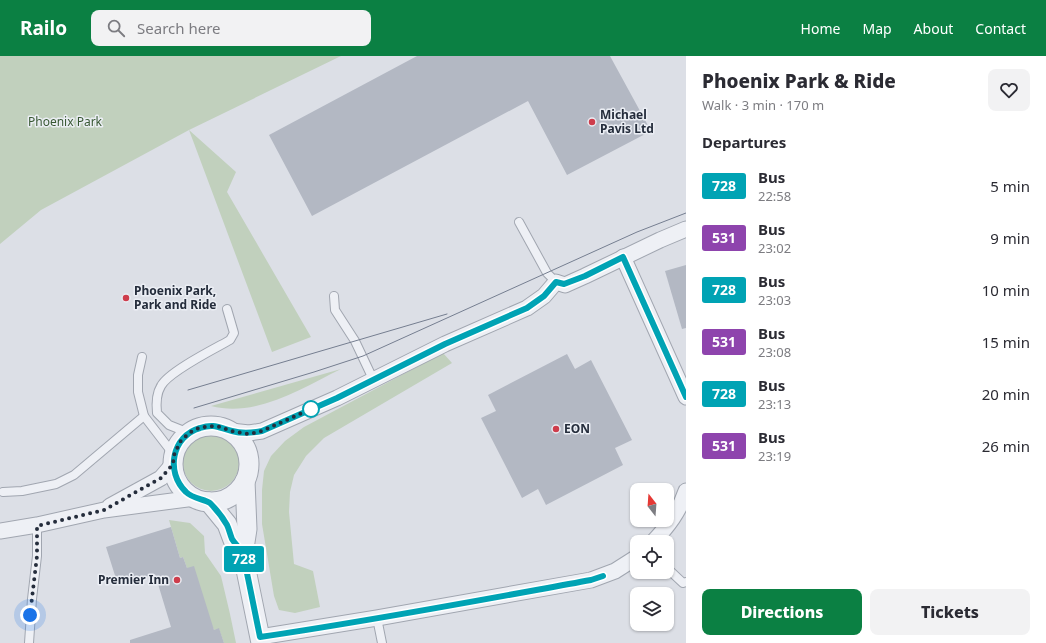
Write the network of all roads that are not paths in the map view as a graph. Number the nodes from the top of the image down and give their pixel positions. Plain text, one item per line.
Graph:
1 (519, 222) dead end
2 (686, 230) edge
3 (623, 257) junction
4 (556, 282) junction
5 (334, 296) dead end
6 (227, 309) dead end
7 (142, 357) dead end
8 (373, 379) junction
9 (686, 397) edge
10 (144, 416) junction
11 (231, 431) junction
12 (189, 433) junction
13 (174, 460) junction
14 (246, 481) junction
15 (686, 491) edge
16 (4, 492) dead end
17 (202, 500) junction
18 (104, 510) junction
19 (37, 526) junction
20 (0, 531) edge
21 (660, 535) edge
22 (243, 554) junction
23 (630, 561) edge
24 (674, 574) edge
25 (685, 584) edge
26 (377, 618) junction
27 (261, 640) edge
28 (28, 643) edge
29 (382, 643) edge

1 - 4 lane
2 - 3 street
3 - 4 street
3 - 9 street
4 - 8 street
5 - 8 lane
6 - 12 lane
7 - 10 lane
8 - 11 street
10 - 13 lane
10 - 16 lane
11 - 12 street
11 - 14 street
12 - 13 street
13 - 17 street
13 - 18 street
14 - 17 street
14 - 22 street
15 - 21 street
17 - 18 street
17 - 22 street
18 - 19 street
19 - 20 street
19 - 28 lane
22 - 27 street
23 - 26 street
24 - 25 lane
26 - 27 street
26 - 29 lane

